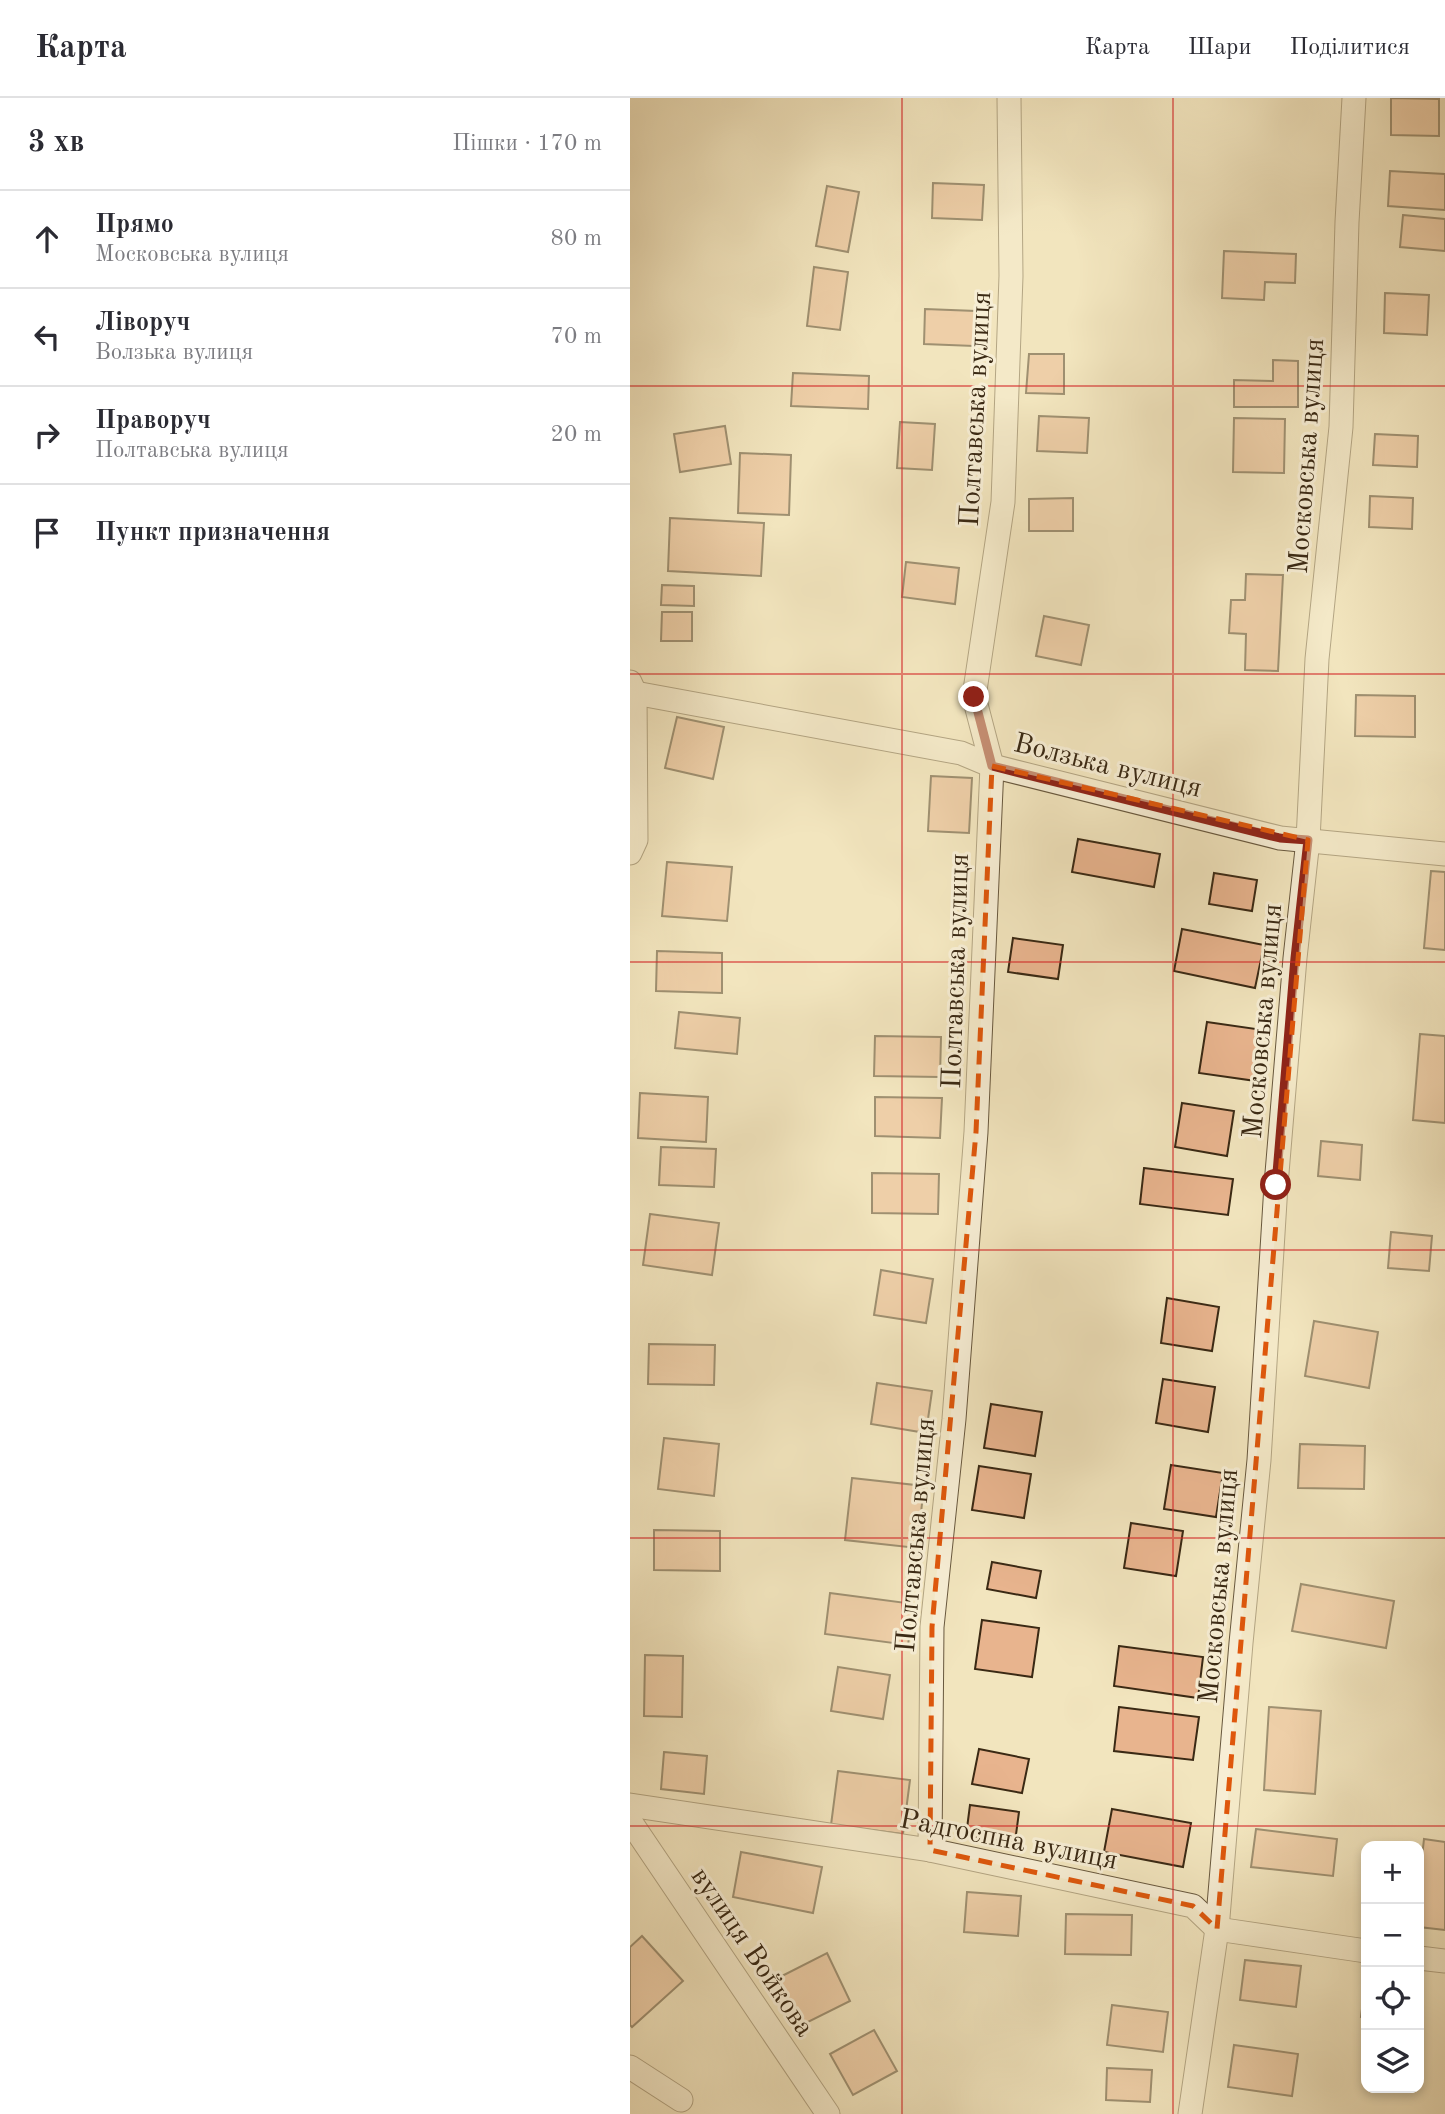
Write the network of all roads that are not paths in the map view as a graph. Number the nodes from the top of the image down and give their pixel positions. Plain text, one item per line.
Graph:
1 (1009, 98) edge
2 (1353, 98) edge
3 (633, 688) edge
4 (992, 766) junction
5 (1308, 840) junction
6 (630, 853) edge
7 (1445, 854) edge
8 (630, 1805) edge
9 (630, 1821) edge
10 (930, 1850) junction
11 (1217, 1929) junction
12 (1361, 1950) edge
13 (1424, 1959) edge
14 (1445, 1961) edge
15 (630, 2067) edge
16 (681, 2100) dead end
17 (828, 2114) edge
18 (1190, 2114) edge

1 - 4 street, Полтавська вулиця
2 - 5 street, Московська вулиця
3 - 4 street, Волзька вулиця
3 - 6 street
4 - 5 street, Волзька вулиця
4 - 10 street, Полтавська вулиця
5 - 7 street, Волзька вулиця
5 - 11 street, Московська вулиця
8 - 10 street, Радгоспна вулиця
9 - 17 street, вулиця Войкова
10 - 11 street, Радгоспна вулиця
11 - 12 street
11 - 18 street, Московська вулиця
13 - 14 street
15 - 16 street

